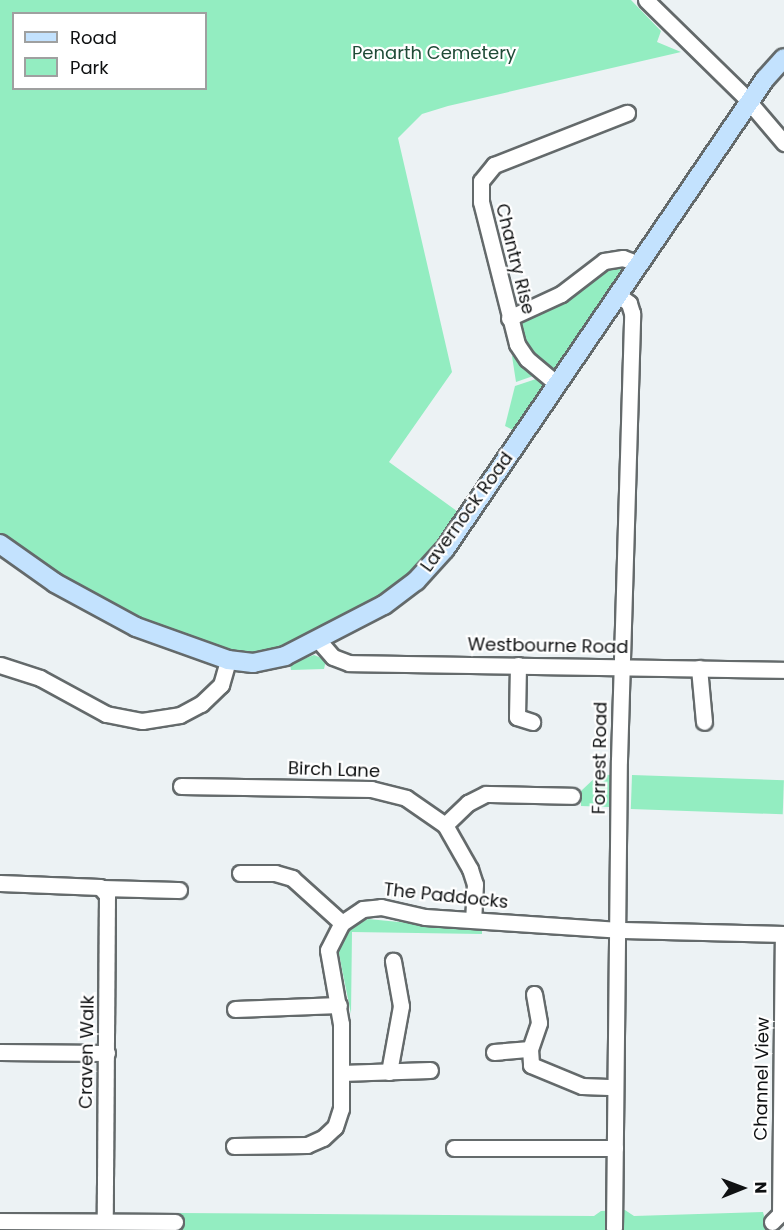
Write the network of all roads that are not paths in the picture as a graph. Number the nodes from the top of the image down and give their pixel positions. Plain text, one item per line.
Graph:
1 (646, 0) edge
2 (784, 58) edge
3 (748, 103) junction
4 (627, 114) dead end
5 (784, 143) edge
6 (639, 264) junction
7 (618, 295) junction
8 (509, 318) junction
9 (557, 384) junction
10 (0, 544) edge
11 (320, 640) junction
12 (228, 660) junction
13 (0, 665) edge
14 (518, 665) junction
15 (622, 667) junction
16 (699, 668) junction
17 (784, 670) edge
18 (532, 722) dead end
19 (704, 722) dead end
20 (181, 786) dead end
21 (572, 796) dead end
22 (445, 825) junction
23 (240, 873) dead end
24 (0, 883) edge
25 (101, 887) junction
26 (179, 890) dead end
27 (473, 920) junction
28 (342, 923) junction
29 (617, 930) junction
30 (783, 934) edge
31 (393, 961) dead end
32 (534, 994) dead end
33 (339, 1005) junction
34 (235, 1009) dead end
35 (530, 1049) junction
36 (0, 1052) edge
37 (494, 1052) dead end
38 (106, 1053) junction
39 (430, 1070) dead end
40 (388, 1072) junction
41 (341, 1073) junction
42 (615, 1087) junction
43 (234, 1146) dead end
44 (454, 1148) dead end
45 (615, 1148) junction
46 (0, 1221) edge
47 (105, 1221) junction
48 (175, 1222) dead end
49 (772, 1222) dead end
50 (614, 1228) dead end

1 - 3 street
2 - 3 main road, Lavernock Road
3 - 5 street
3 - 6 main road, Lavernock Road
4 - 8 street, Chantry Rise
6 - 7 main road, Lavernock Road
6 - 8 street
7 - 9 main road, Lavernock Road
7 - 15 street, Forrest Road
8 - 9 street, Chantry Rise
9 - 11 main road, Lavernock Road
10 - 12 main road, Lavernock Road
11 - 12 main road, Lavernock Road
11 - 14 street, Westbourne Road
12 - 13 street
14 - 15 street, Westbourne Road
14 - 18 street
15 - 16 street, Westbourne Road
15 - 29 street, Forrest Road
16 - 17 street, Westbourne Road
16 - 19 street
20 - 22 street, Birch Lane
21 - 22 street
22 - 27 street, Birch Lane
23 - 28 street
24 - 25 street
25 - 26 street
25 - 38 street, Craven Walk
27 - 28 street, The Paddocks
27 - 29 street, The Paddocks
28 - 33 street
29 - 30 street, The Paddocks
29 - 42 street, Forrest Road
30 - 49 street, Channel View
31 - 40 street
32 - 35 street
33 - 34 street
33 - 41 street
35 - 37 street
35 - 42 street
36 - 38 street
38 - 47 street, Craven Walk
39 - 40 street
40 - 41 street
41 - 43 street
42 - 45 street, Forrest Road
44 - 45 street
45 - 50 street, Forrest Road
46 - 47 street
47 - 48 street

